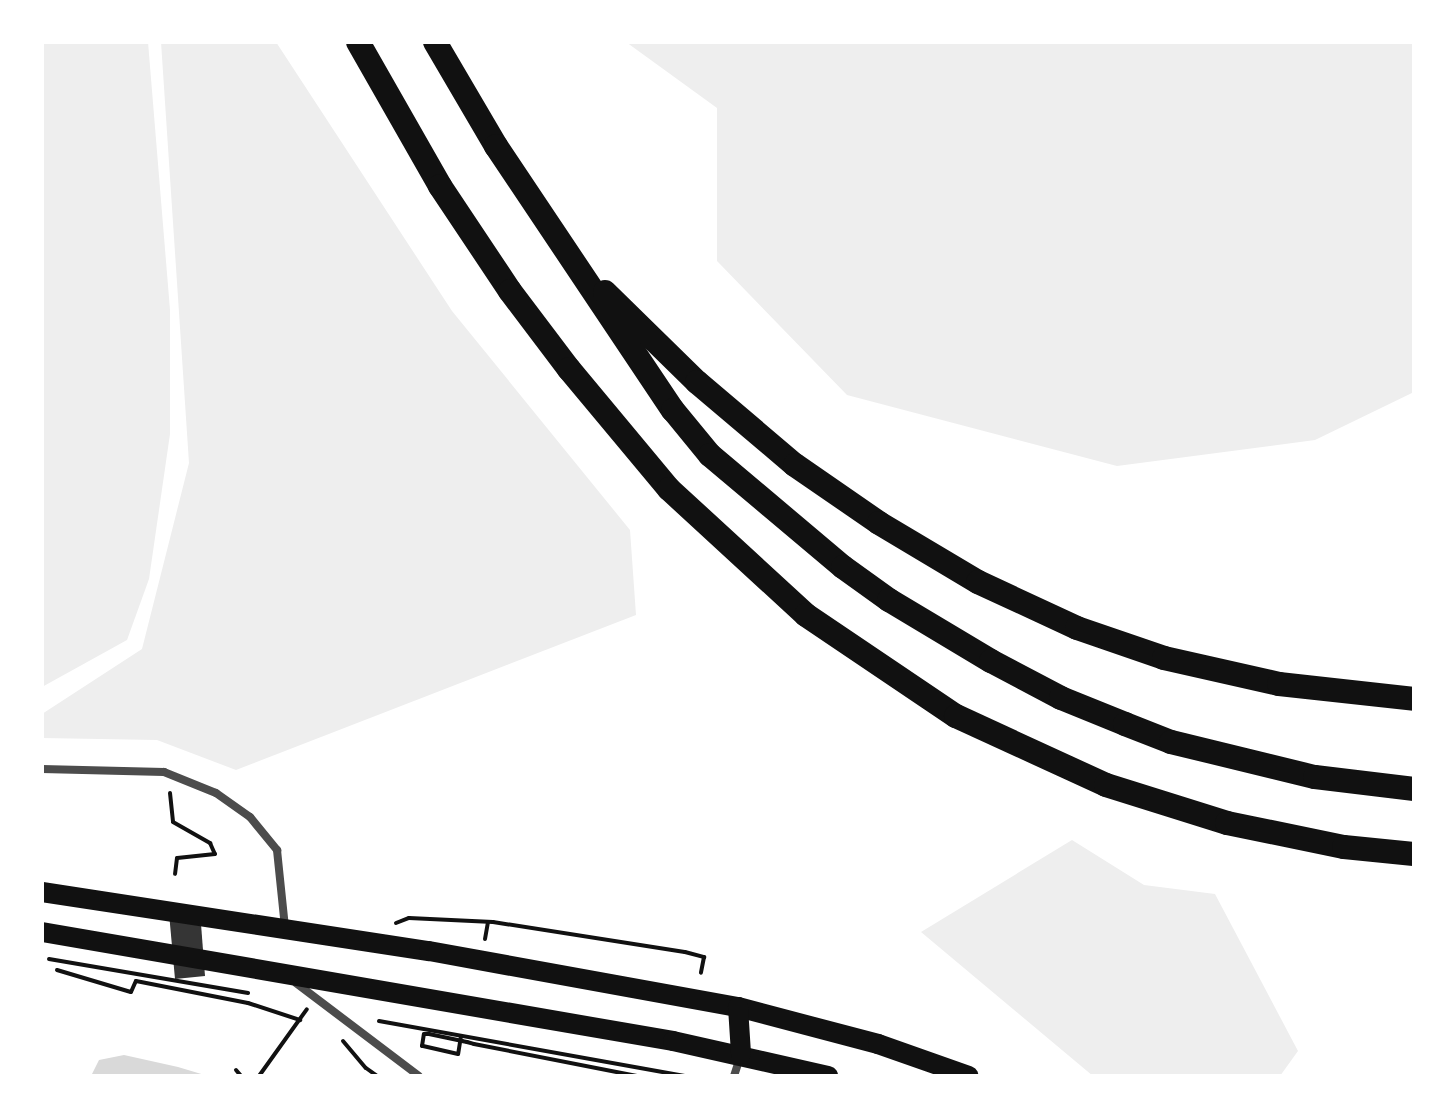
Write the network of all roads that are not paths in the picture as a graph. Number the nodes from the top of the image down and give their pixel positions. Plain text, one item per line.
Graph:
1 (358, 42) edge
2 (435, 42) edge
3 (567, 253) junction
4 (1414, 699) edge
5 (42, 769) edge
6 (1414, 789) edge
7 (1414, 854) edge
8 (42, 892) edge
9 (285, 930) junction
10 (42, 932) edge
11 (286, 976) junction
12 (738, 1007) junction
13 (741, 1054) junction
14 (419, 1076) edge
15 (734, 1076) edge
16 (828, 1076) edge
17 (969, 1076) edge

1 - 7 highway
2 - 3 highway
3 - 4 highway
3 - 6 highway
5 - 9 street
8 - 9 main road
9 - 12 main road
10 - 11 main road
11 - 13 main road
11 - 14 street
12 - 13 main road
12 - 17 main road
13 - 15 street
13 - 16 main road

